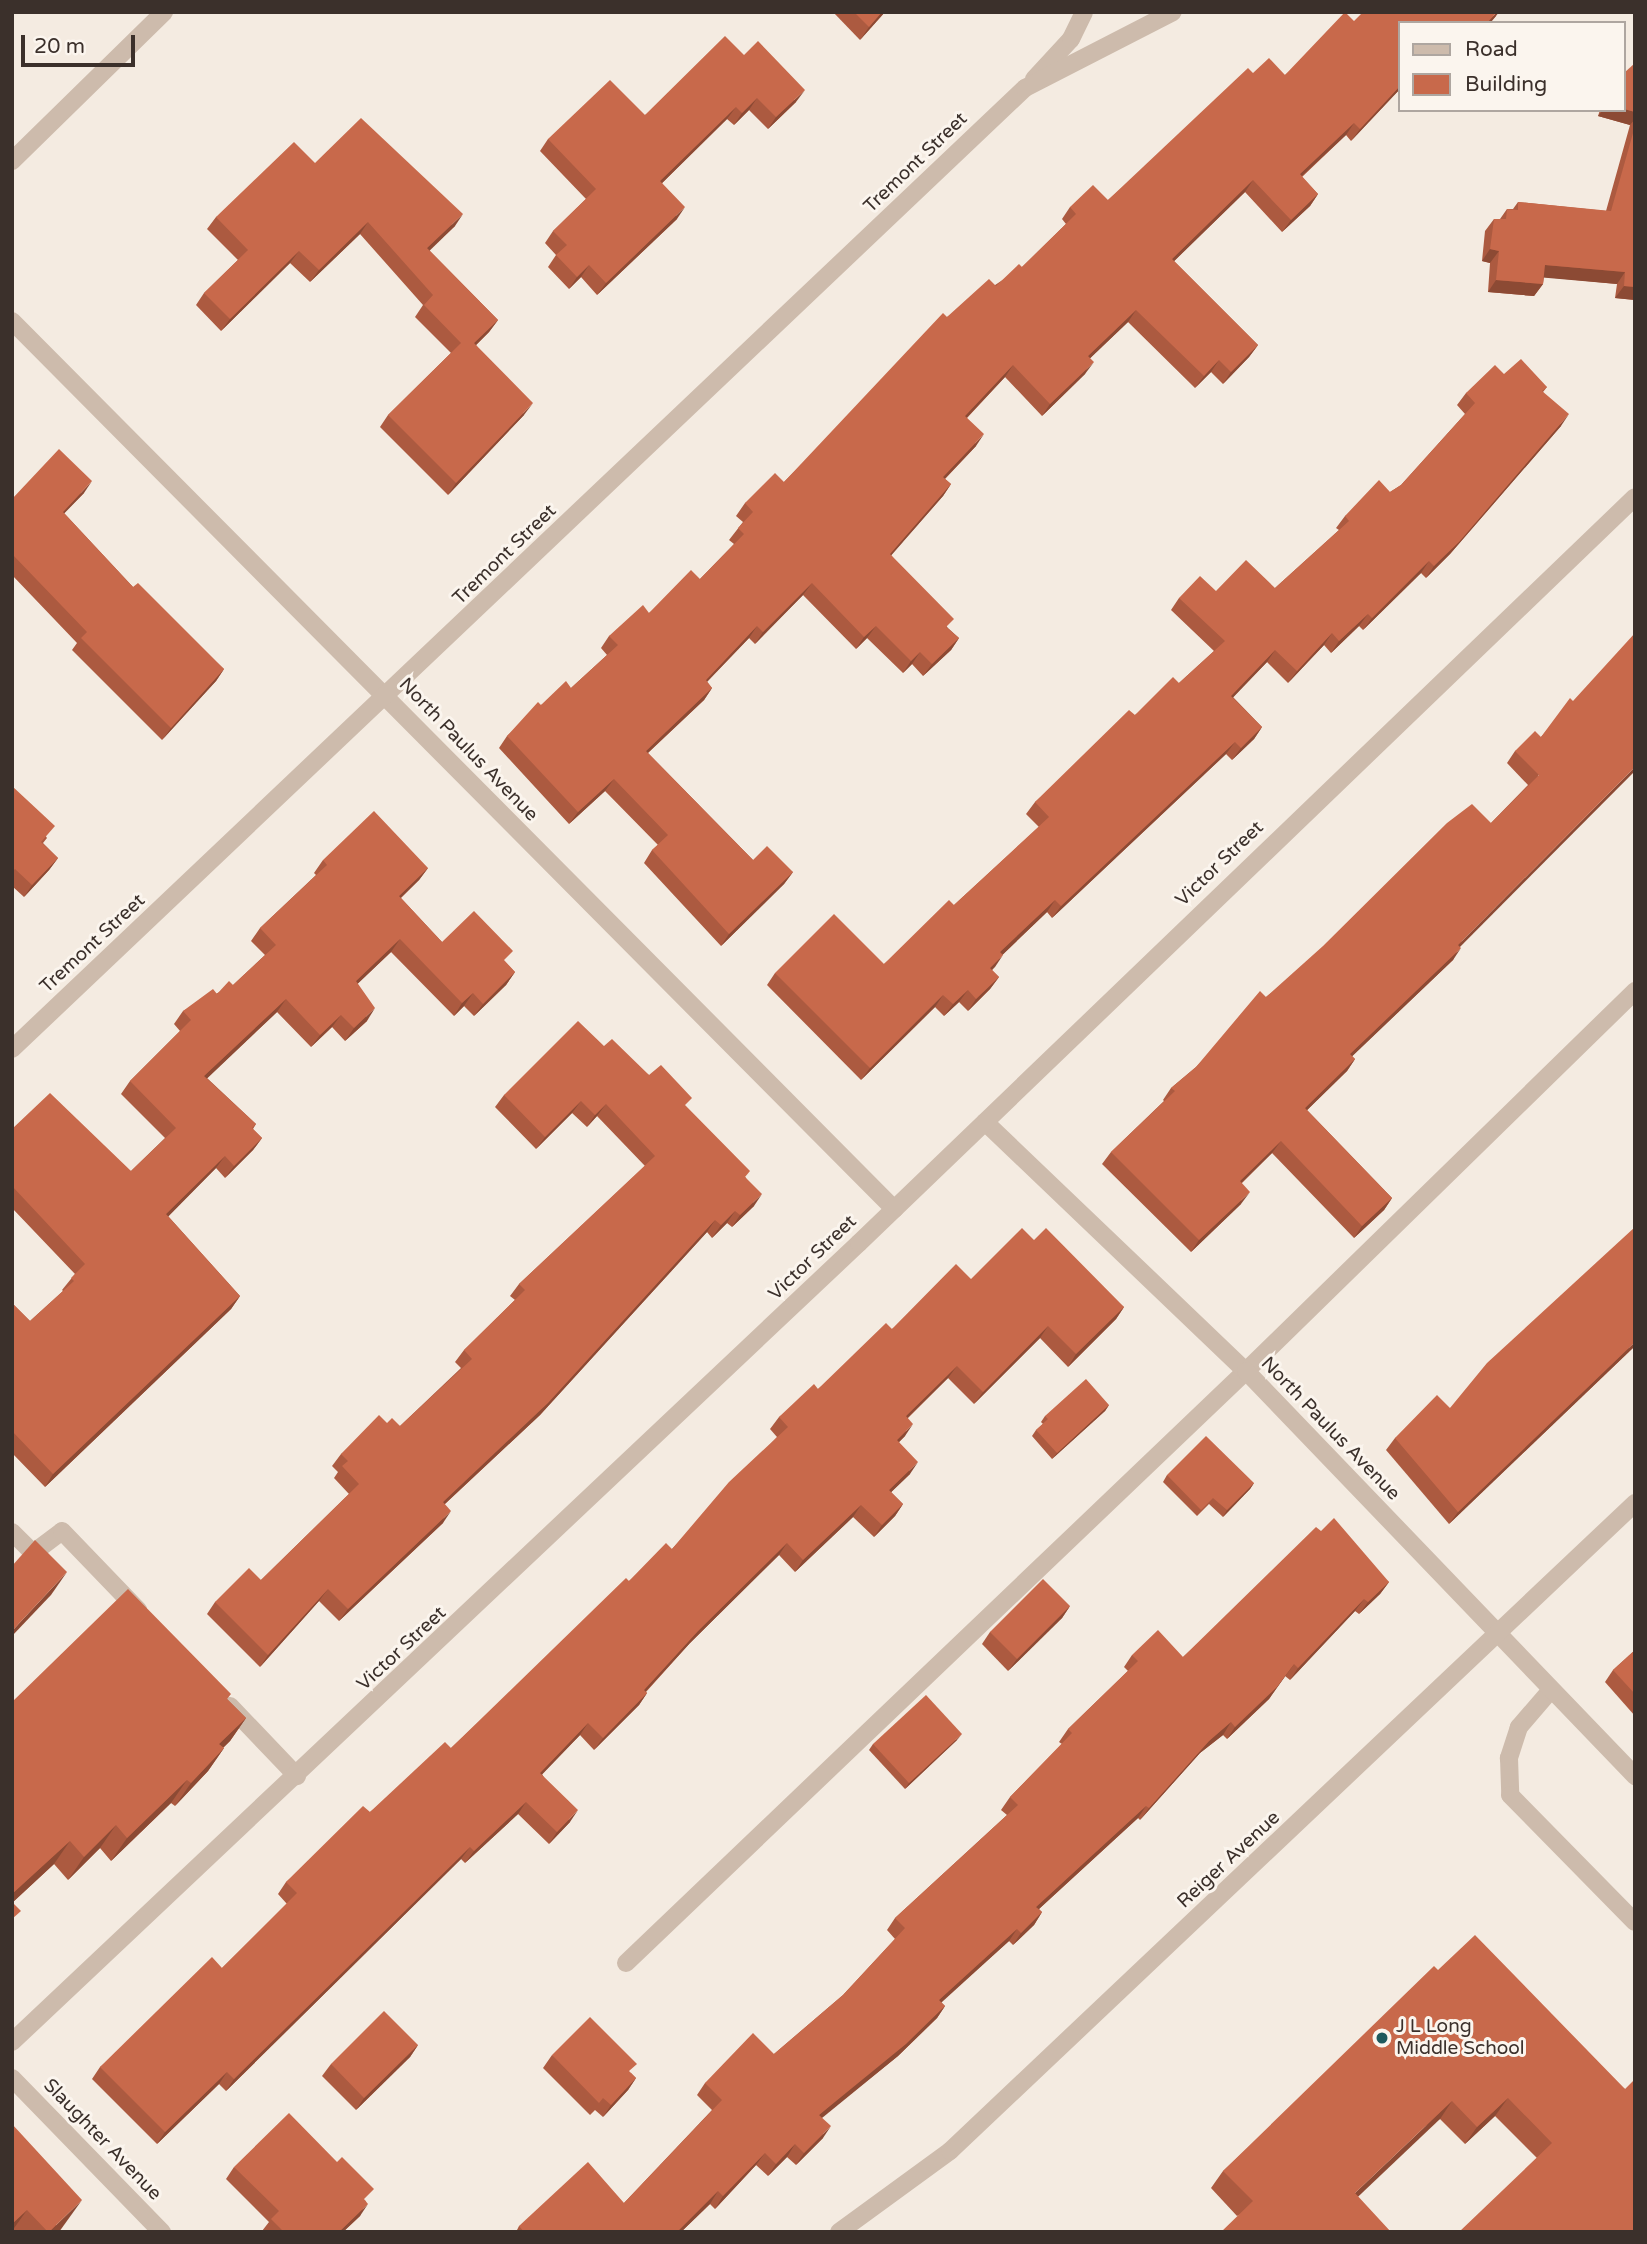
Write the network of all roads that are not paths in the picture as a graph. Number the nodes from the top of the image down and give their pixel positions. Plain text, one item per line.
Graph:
1 (164, 12) edge
2 (1084, 12) edge
3 (1173, 12) edge
4 (1025, 89) junction
5 (12, 160) edge
6 (12, 321) edge
7 (1635, 497) edge
8 (386, 696) junction
9 (1635, 990) edge
10 (12, 1048) edge
11 (985, 1122) junction
12 (894, 1209) junction
13 (1246, 1371) junction
14 (1635, 1503) edge
15 (12, 1532) edge
16 (148, 1621) edge
17 (1496, 1636) junction
18 (212, 1688) edge
19 (1550, 1691) junction
20 (297, 1776) junction
21 (1635, 1776) edge
22 (1635, 1922) edge
23 (626, 1963) dead end
24 (12, 2042) edge
25 (12, 2078) edge
26 (162, 2232) edge
27 (839, 2232) edge

1 - 5 street
2 - 4 street, Tremont Street
3 - 4 street, Tremont Street
4 - 8 street, Tremont Street
6 - 8 street, North Paulus Avenue
7 - 11 street, Victor Street
8 - 10 street, Tremont Street
8 - 12 street, North Paulus Avenue
9 - 13 street
11 - 12 street, Victor Street
11 - 13 street, North Paulus Avenue
12 - 20 street, Victor Street
13 - 17 street, North Paulus Avenue
13 - 23 street
14 - 17 street, Reiger Avenue
15 - 16 street
17 - 19 street, North Paulus Avenue
17 - 27 street, Reiger Avenue
18 - 20 street
19 - 21 street, North Paulus Avenue
19 - 22 street
20 - 24 street, Victor Street
25 - 26 street, Slaughter Avenue

